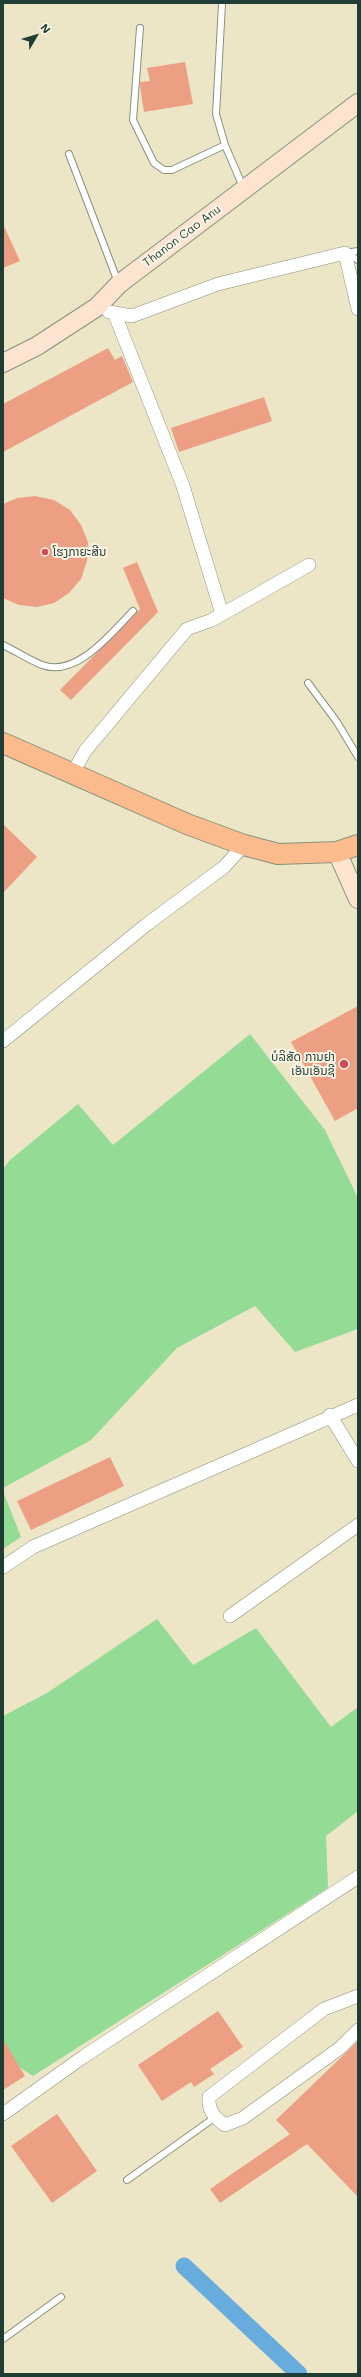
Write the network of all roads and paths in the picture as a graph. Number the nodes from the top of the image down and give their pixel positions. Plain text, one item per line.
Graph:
1 (222, 4) edge
2 (140, 28) dead end
3 (358, 104) edge
4 (224, 145) junction
5 (69, 154) dead end
6 (244, 189) junction
7 (352, 252) edge
8 (358, 260) edge
9 (119, 284) junction
10 (97, 307) junction
11 (358, 309) edge
12 (116, 314) junction
13 (3, 363) edge
14 (310, 565) dead end
15 (133, 611) dead end
16 (222, 614) junction
17 (3, 645) edge
18 (308, 683) dead end
19 (3, 742) edge
20 (358, 757) edge
21 (72, 775) junction
22 (244, 845) junction
23 (358, 845) edge
24 (337, 852) junction
25 (358, 900) edge
26 (3, 1041) edge
27 (358, 1405) edge
28 (330, 1415) junction
29 (358, 1461) edge
30 (358, 1525) edge
31 (3, 1567) edge
32 (230, 1616) dead end
33 (358, 1878) edge
34 (358, 1996) edge
35 (358, 2030) edge
36 (3, 2114) edge
37 (214, 2118) junction
38 (127, 2180) dead end
39 (61, 2297) dead end
40 (3, 2339) edge

1 - 4 lane
2 - 4 lane
3 - 6 street, Thanon Cao Anu
4 - 6 lane
5 - 9 lane
6 - 9 street, Thanon Cao Anu
7 - 8 lane
7 - 11 street
7 - 12 street
9 - 10 street, Thanon Cao Anu
10 - 12 street
10 - 13 street, Thanon Cao Anu
12 - 16 street
14 - 16 street
15 - 17 lane
16 - 21 street
18 - 20 lane
19 - 21 main road
21 - 22 main road
22 - 24 main road
22 - 26 street
23 - 24 main road
24 - 25 street
27 - 28 street
28 - 29 street
28 - 31 street
30 - 32 street
33 - 36 street
34 - 37 street
35 - 37 street
37 - 38 lane
39 - 40 lane

